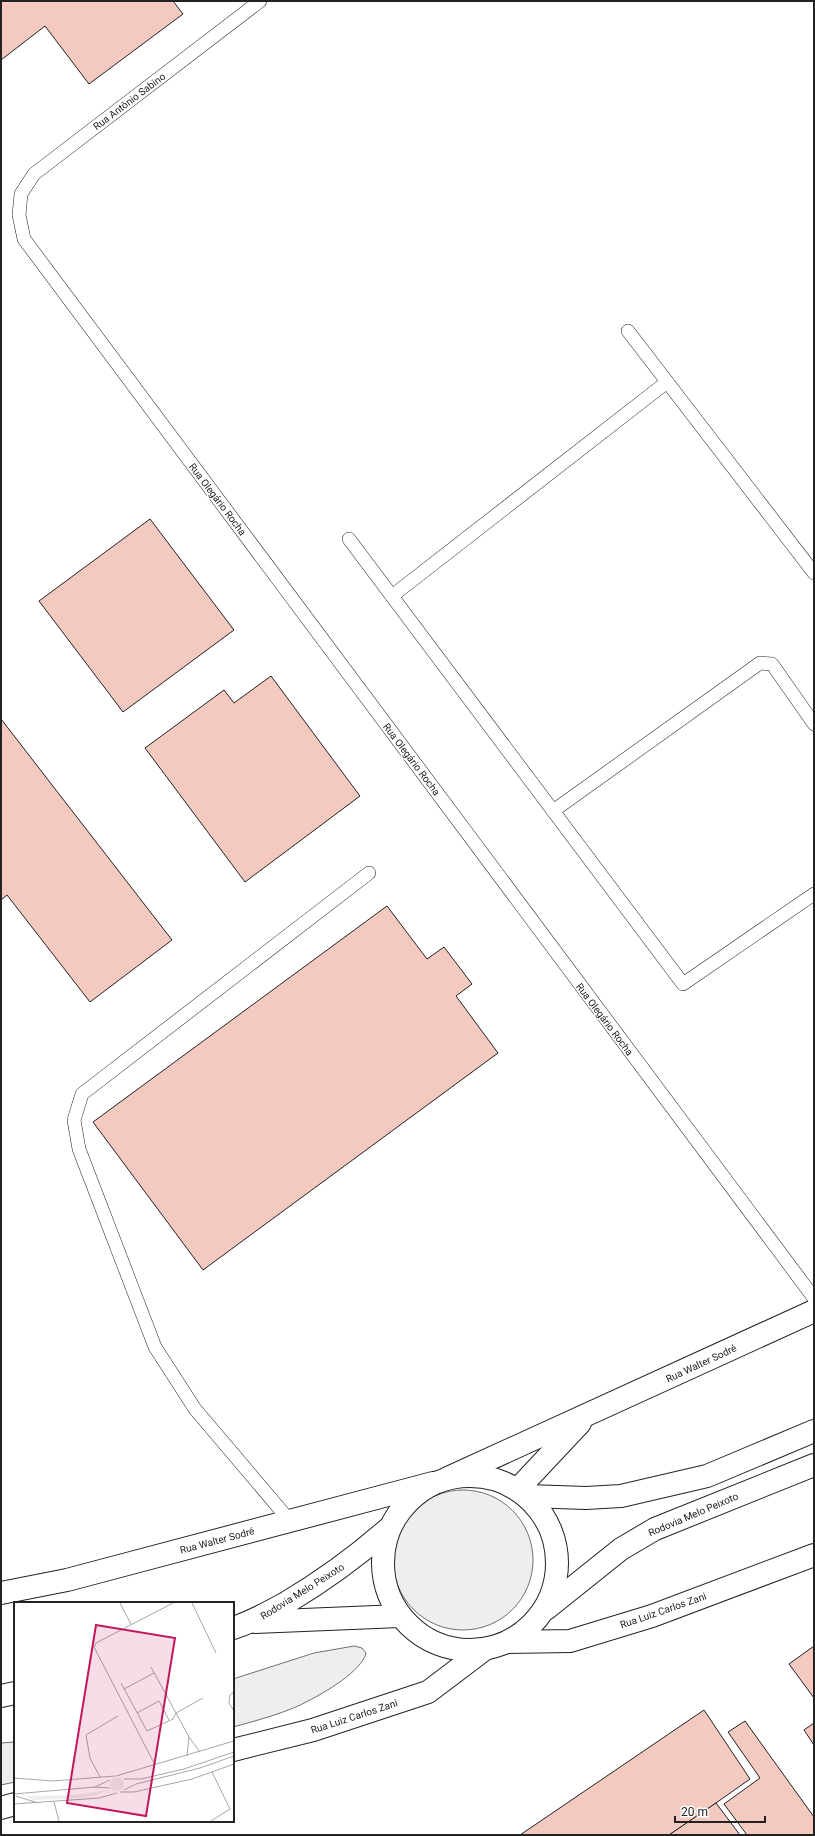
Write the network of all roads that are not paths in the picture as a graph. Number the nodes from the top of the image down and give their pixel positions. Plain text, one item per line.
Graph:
1 (260, 1) edge
2 (19, 215) joint
3 (628, 331) dead end
4 (667, 382) junction
5 (349, 539) dead end
6 (814, 572) edge
7 (392, 596) junction
8 (814, 724) edge
9 (553, 811) junction
10 (369, 873) dead end
11 (814, 894) edge
12 (814, 1298) edge
13 (814, 1311) edge
14 (587, 1415) junction
15 (814, 1431) edge
16 (814, 1465) edge
17 (440, 1481) junction
18 (523, 1493) junction
19 (290, 1521) junction
20 (388, 1529) junction
21 (814, 1555) edge
22 (1, 1593) edge
23 (544, 1611) junction
24 (400, 1616) junction
25 (242, 1625) edge
26 (508, 1642) junction
27 (485, 1649) junction
28 (14, 1693) edge
29 (1, 1696) edge
30 (234, 1750) edge
31 (14, 1804) edge
32 (1, 1808) edge

1 - 2 lane, Rua Antônio Sabino
2 - 12 lane, Rua Olegário Rocha
3 - 4 lane
4 - 6 lane
4 - 7 lane
5 - 7 lane
7 - 9 lane
8 - 9 lane
9 - 11 lane
10 - 19 lane
13 - 14 street, Rua Walter Sodré
14 - 17 street, Rua Walter Sodré
14 - 18 street, Rua Walter Sodré
15 - 18 street
16 - 23 street, Rodovia Melo Peixoto
17 - 18 street
17 - 19 street, Rua Walter Sodré
17 - 20 street
18 - 23 street
19 - 22 street, Rua Walter Sodré
20 - 24 street
20 - 25 street, Rodovia Melo Peixoto
21 - 26 street, Rua Luiz Carlos Zani
23 - 26 street
24 - 25 street, Rodovia Melo Peixoto
24 - 27 street
26 - 27 street
27 - 30 street, Rua Luiz Carlos Zani
28 - 29 street
31 - 32 street

